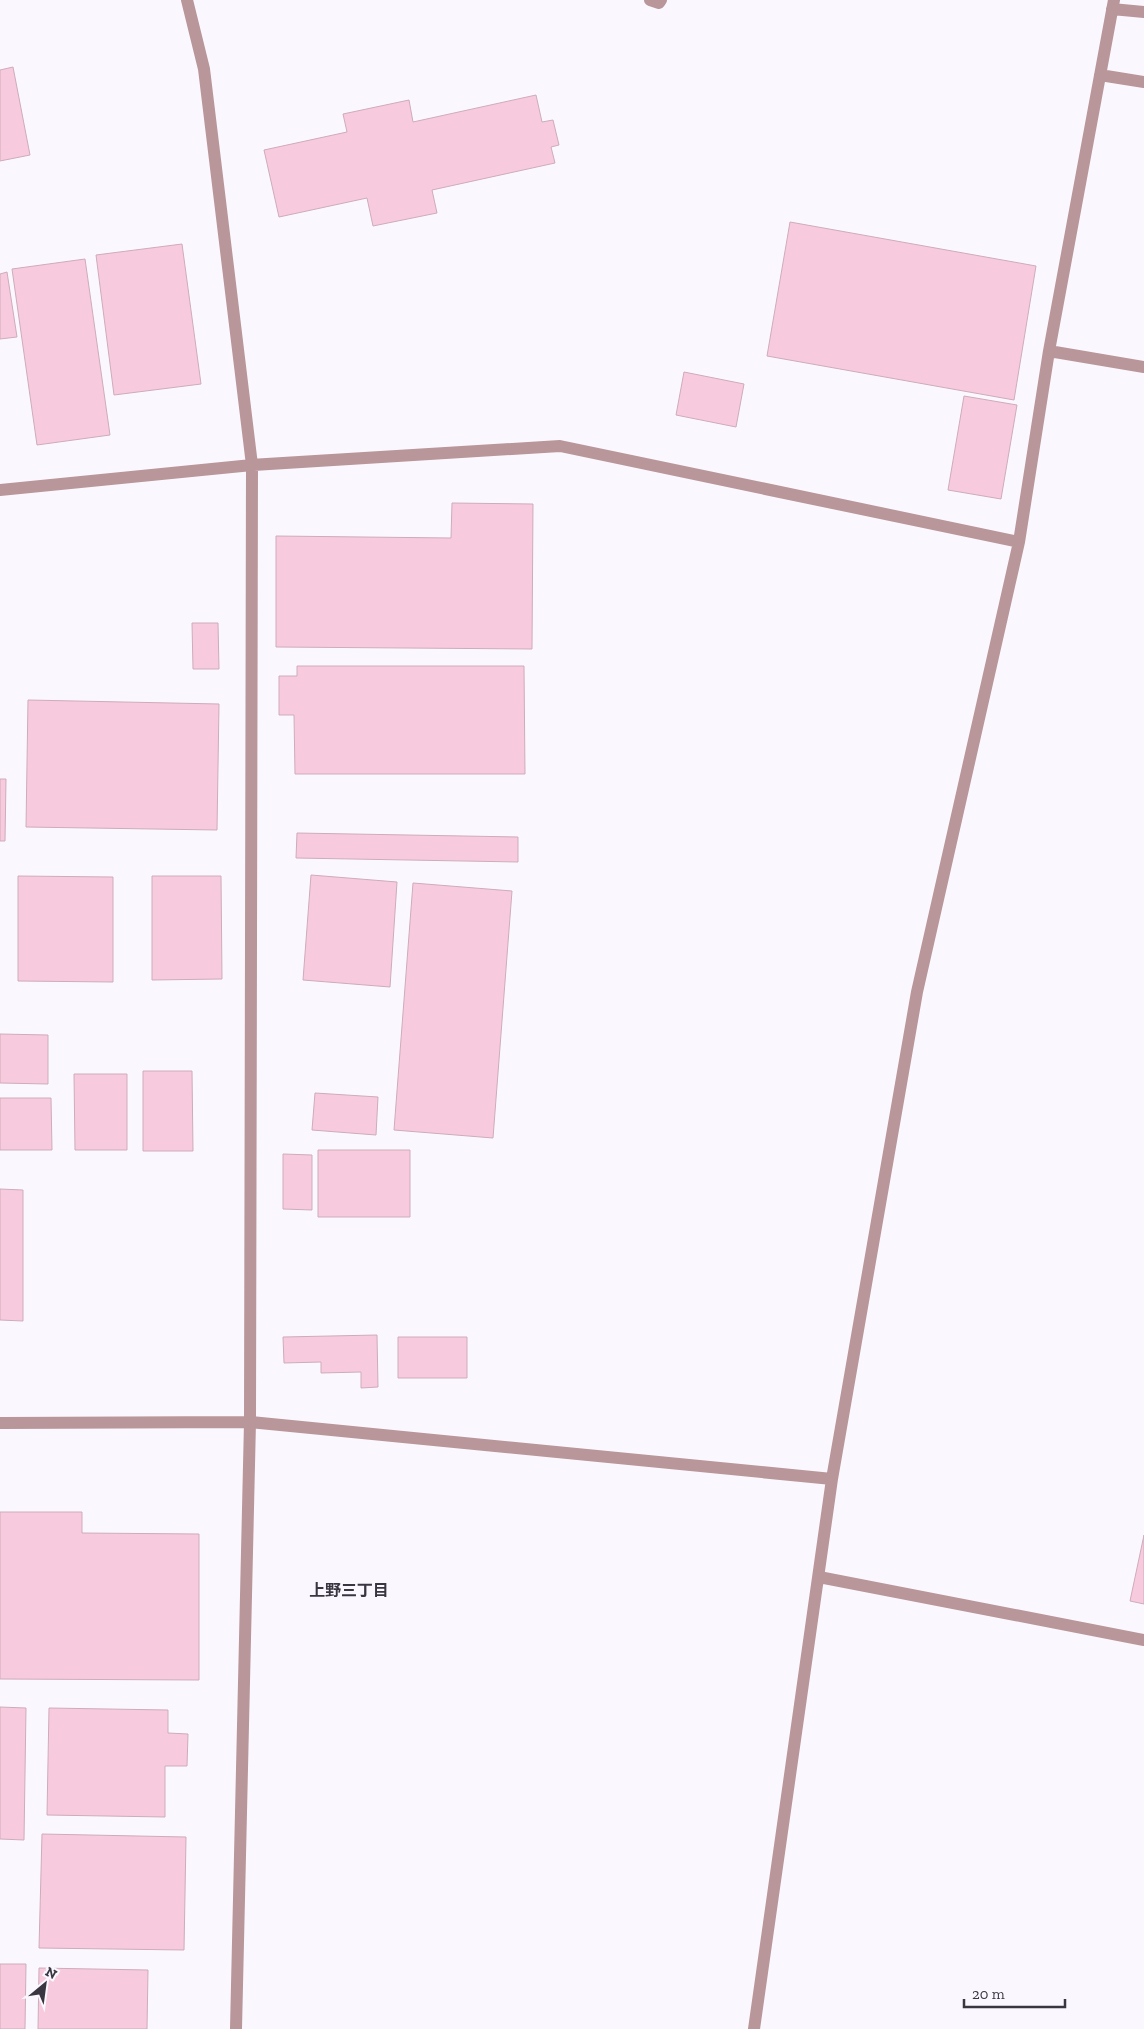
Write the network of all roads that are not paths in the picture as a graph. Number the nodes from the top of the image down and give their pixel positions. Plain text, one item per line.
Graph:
1 (187, 0) edge
2 (650, 0) edge
3 (661, 0) edge
4 (1113, 4) edge
5 (1144, 12) edge
6 (1100, 75) junction
7 (1144, 82) edge
8 (1049, 351) junction
9 (1144, 367) edge
10 (252, 465) junction
11 (0, 490) edge
12 (1019, 542) junction
13 (0, 1422) edge
14 (250, 1422) junction
15 (832, 1478) junction
16 (818, 1577) junction
17 (1144, 1640) edge
18 (236, 2029) edge
19 (754, 2029) edge

1 - 10 street
2 - 3 street
4 - 5 street
4 - 6 street
6 - 7 street
6 - 8 street
8 - 9 street
8 - 12 street
10 - 11 street
10 - 12 street
10 - 14 street
12 - 15 street
13 - 14 street
14 - 15 street
14 - 18 street
15 - 16 street
16 - 17 street
16 - 19 street

